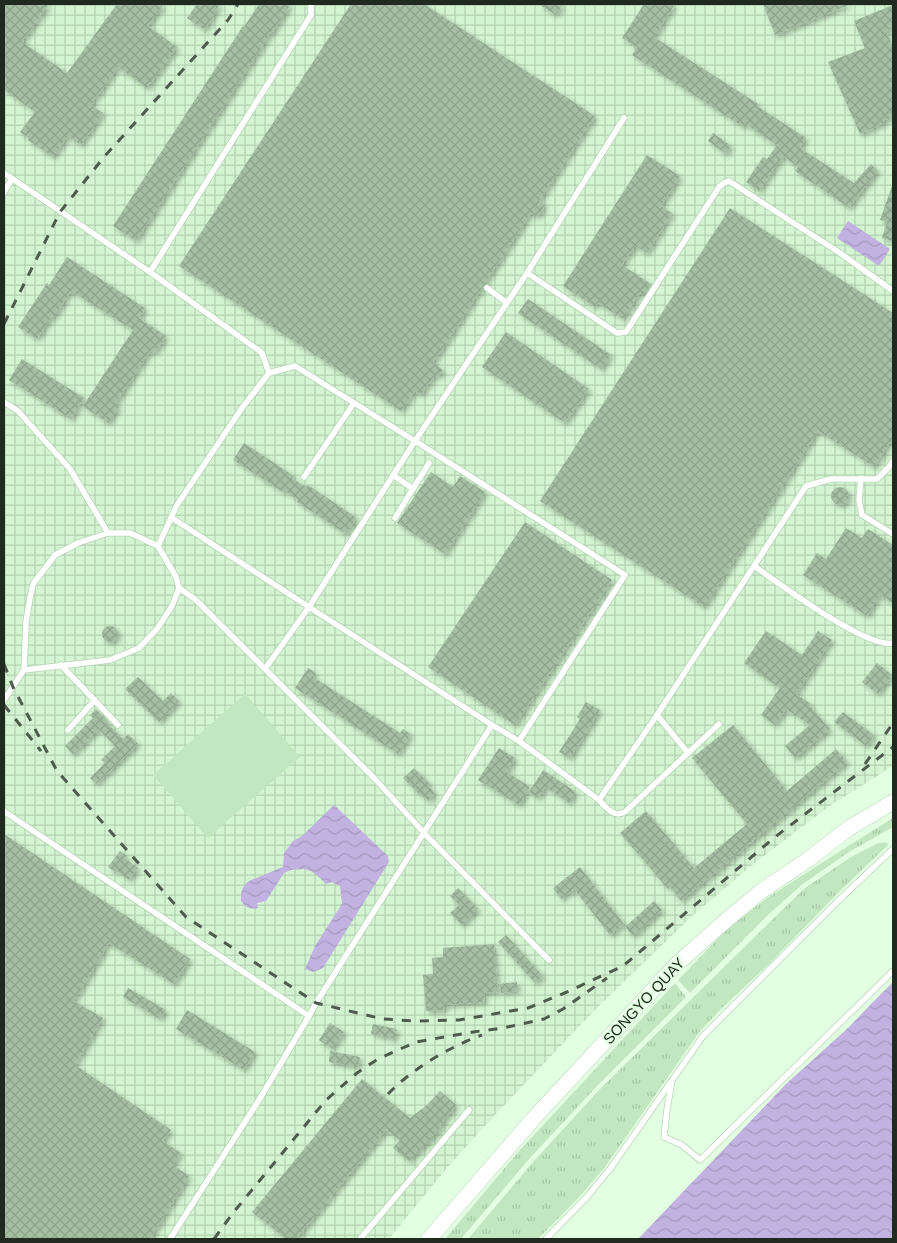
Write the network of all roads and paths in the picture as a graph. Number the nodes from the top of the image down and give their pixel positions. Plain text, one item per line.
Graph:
1 (311, 4) edge
2 (624, 118) dead end
3 (4, 173) edge
4 (12, 179) junction
5 (4, 192) edge
6 (150, 272) junction
7 (527, 273) junction
8 (487, 288) dead end
9 (893, 291) edge
10 (506, 302) junction
11 (269, 373) junction
12 (4, 402) edge
13 (354, 403) junction
14 (415, 441) junction
15 (893, 460) edge
16 (429, 463) dead end
17 (393, 475) junction
18 (304, 477) dead end
19 (861, 478) junction
20 (413, 489) junction
21 (172, 518) junction
22 (395, 518) dead end
23 (108, 533) junction
24 (893, 534) edge
25 (158, 546) junction
26 (754, 566) junction
27 (179, 588) junction
28 (308, 607) junction
29 (893, 643) edge
30 (62, 665) junction
31 (265, 669) junction
32 (24, 670) junction
33 (4, 700) edge
34 (95, 700) junction
35 (657, 716) junction
36 (719, 724) dead end
37 (492, 725) junction
38 (118, 726) dead end
39 (68, 730) dead end
40 (519, 741) junction
41 (688, 753) junction
42 (599, 800) junction
43 (893, 802) edge
44 (5, 812) dead end
45 (424, 833) junction
46 (893, 849) edge
47 (548, 960) dead end
48 (893, 971) edge
49 (309, 1016) junction
50 (673, 1077) junction
51 (469, 1110) dead end
52 (170, 1239) edge
53 (360, 1239) edge
54 (430, 1239) edge
55 (546, 1239) edge

1 - 6 lane
2 - 7 lane
3 - 4 lane
4 - 5 lane
4 - 6 lane
6 - 11 lane
7 - 9 lane
7 - 10 lane
8 - 10 lane
10 - 14 lane
11 - 13 lane
11 - 21 lane
12 - 23 lane
13 - 14 lane
13 - 18 lane
14 - 17 lane
14 - 40 lane
15 - 19 lane
16 - 20 lane
17 - 20 lane
17 - 28 lane
19 - 24 lane
19 - 26 lane
20 - 22 lane
21 - 25 lane
21 - 28 lane
23 - 25 lane
23 - 32 lane
25 - 27 lane
26 - 29 lane
26 - 35 lane
27 - 30 lane
27 - 31 lane
28 - 31 lane
28 - 37 lane
30 - 32 lane
30 - 34 lane
31 - 45 lane
32 - 33 lane
34 - 38 lane
34 - 39 lane
35 - 41 lane
35 - 42 lane
36 - 41 lane
37 - 40 lane
37 - 45 lane
40 - 42 lane
41 - 42 lane
43 - 54 main road, SONGYO QUAY
44 - 49 lane
45 - 47 lane
45 - 49 lane
46 - 50 lane
48 - 50 lane
49 - 52 lane
50 - 55 lane
51 - 53 lane

